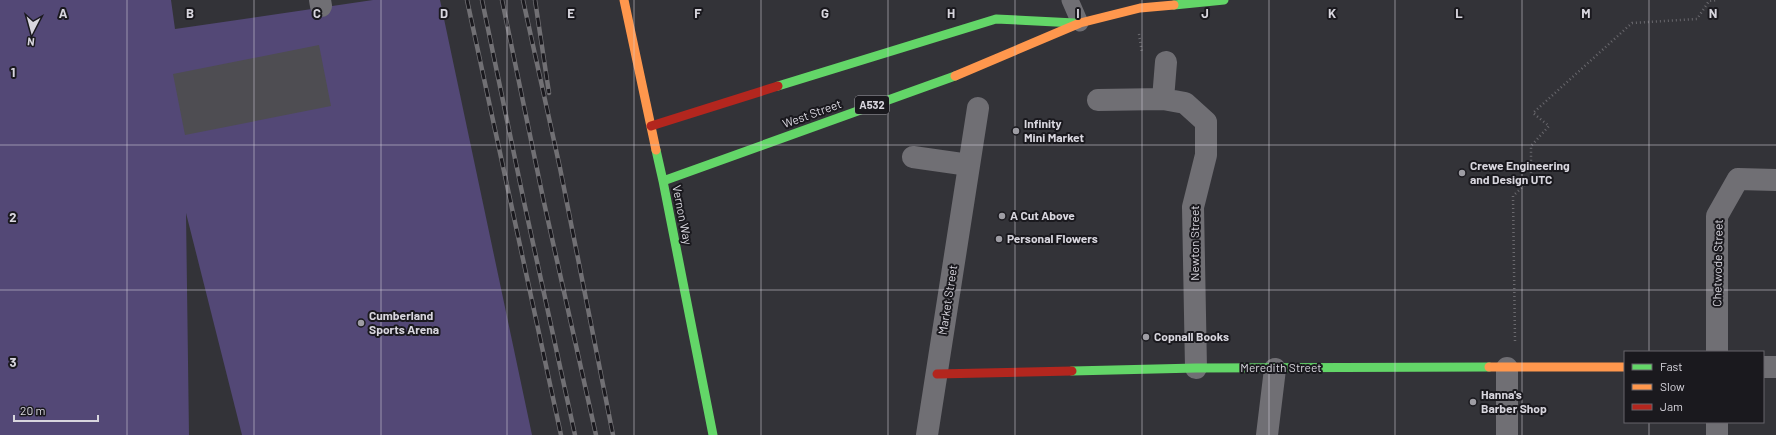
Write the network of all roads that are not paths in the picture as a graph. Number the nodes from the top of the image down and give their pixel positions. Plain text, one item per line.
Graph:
1 (624, 0) edge
2 (1070, 0) edge
3 (1224, 0) edge
4 (1080, 24) junction
5 (1166, 62) road end
6 (1163, 99) junction
7 (1098, 100) dead end
8 (978, 108) dead end
9 (652, 126) junction
10 (913, 157) dead end
11 (969, 165) junction
12 (1776, 180) edge
13 (663, 181) junction
14 (1718, 351) edge
15 (1764, 367) edge
16 (1776, 367) edge
17 (1196, 368) junction
18 (1511, 368) junction
19 (1624, 368) edge
20 (1275, 369) junction
21 (937, 374) junction
22 (1717, 423) edge
23 (713, 435) edge
24 (927, 435) edge
25 (1267, 435) edge
26 (1507, 435) edge
27 (1717, 435) edge

1 - 9 main road, Vernon Way
2 - 4 lane
3 - 4 main road, West Street / A532
4 - 9 main road, West Street / A532
4 - 13 main road, West Street / A532
5 - 6 street
6 - 7 street, Newton Street
6 - 17 street, Newton Street
8 - 11 street, Market Street
9 - 13 main road, Vernon Way
10 - 11 street
11 - 21 street, Market Street
12 - 14 street, Chetwode Street
13 - 23 main road, Vernon Way
15 - 16 street
17 - 20 main road, Meredith Street
17 - 21 main road, Meredith Street
18 - 19 main road, Meredith Street
18 - 20 main road, Meredith Street
18 - 26 street
20 - 25 street
21 - 24 street, Market Street
22 - 27 street

